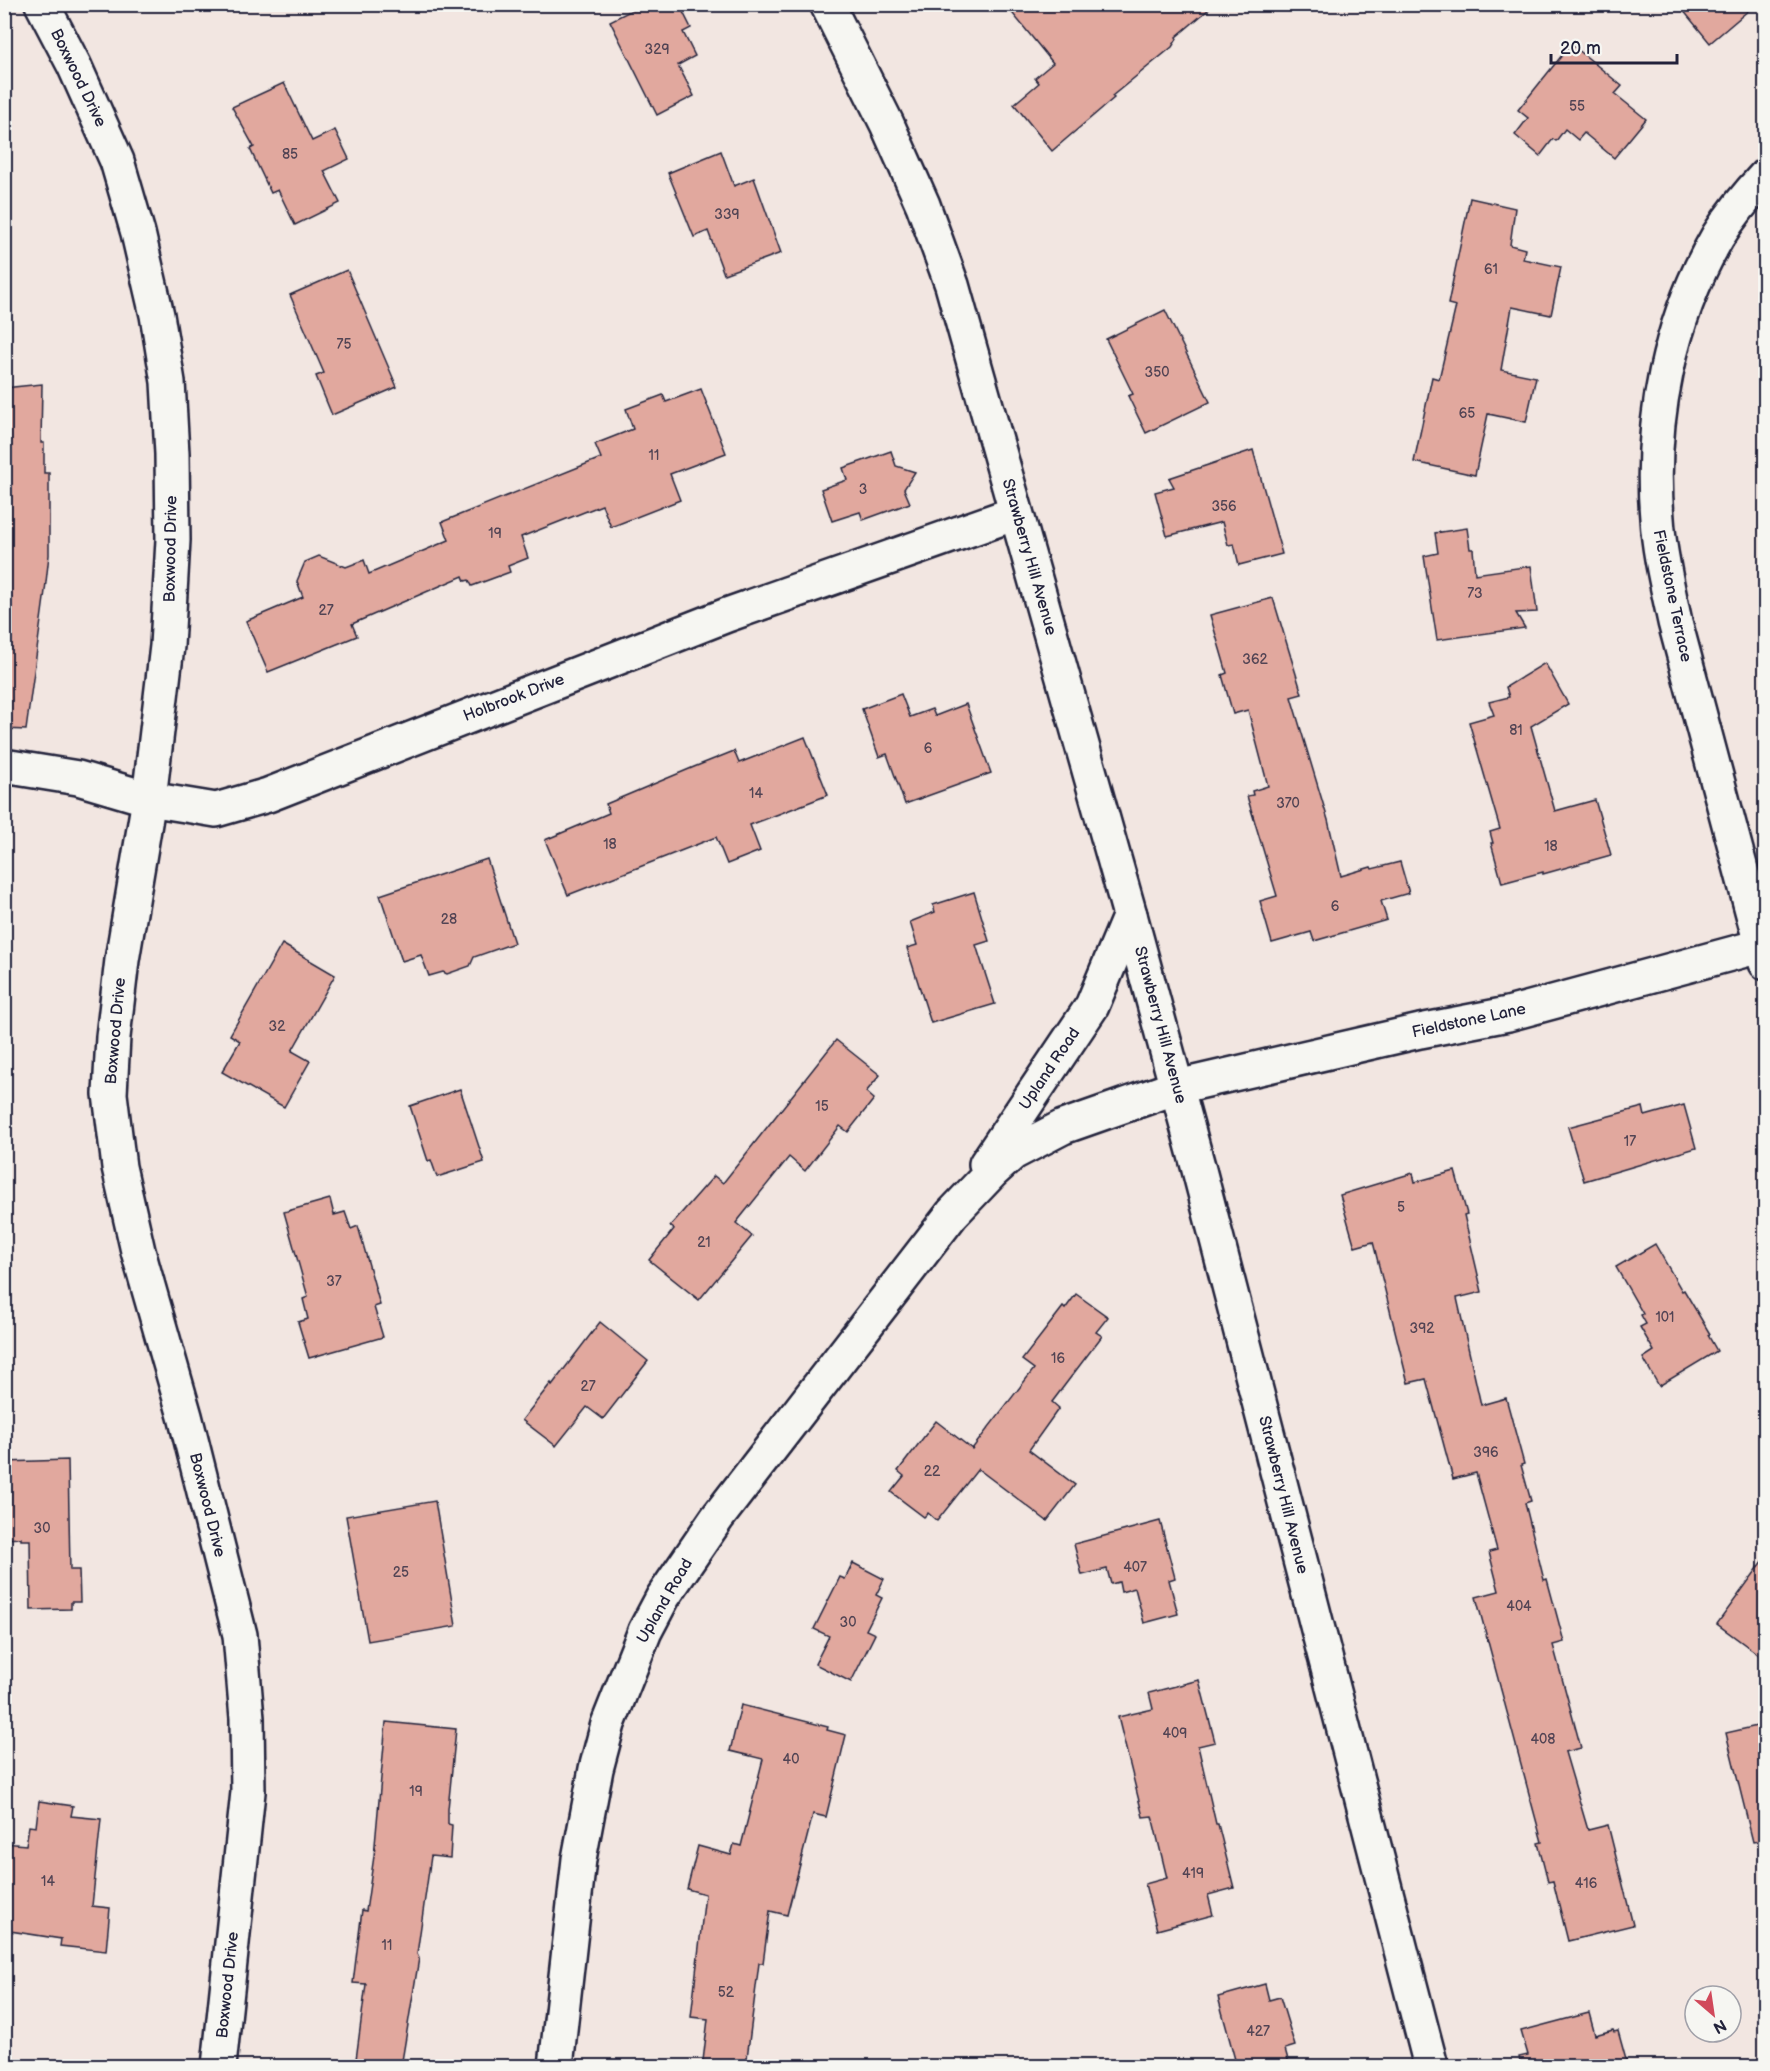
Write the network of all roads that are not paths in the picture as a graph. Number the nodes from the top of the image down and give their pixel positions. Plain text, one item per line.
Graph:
1 (42, 4) edge
2 (827, 4) edge
3 (1766, 175) edge
4 (1016, 513) junction
5 (4, 766) edge
6 (149, 799) junction
7 (1130, 915) junction
8 (1763, 954) edge
9 (1177, 1087) junction
10 (952, 1214) junction
11 (219, 2067) edge
12 (556, 2067) edge
13 (1431, 2067) edge

1 - 6 street, Boxwood Drive
2 - 4 street, Strawberry Hill Avenue
3 - 8 street, Fieldstone Terrace
4 - 6 street, Holbrook Drive
4 - 7 street, Strawberry Hill Avenue
5 - 6 street, Holbrook Drive
6 - 11 street, Boxwood Drive
7 - 9 street, Strawberry Hill Avenue
7 - 10 street, Upland Road
8 - 9 street, Fieldstone Lane
9 - 10 street, Upland Road
9 - 13 street, Strawberry Hill Avenue
10 - 12 street, Upland Road

